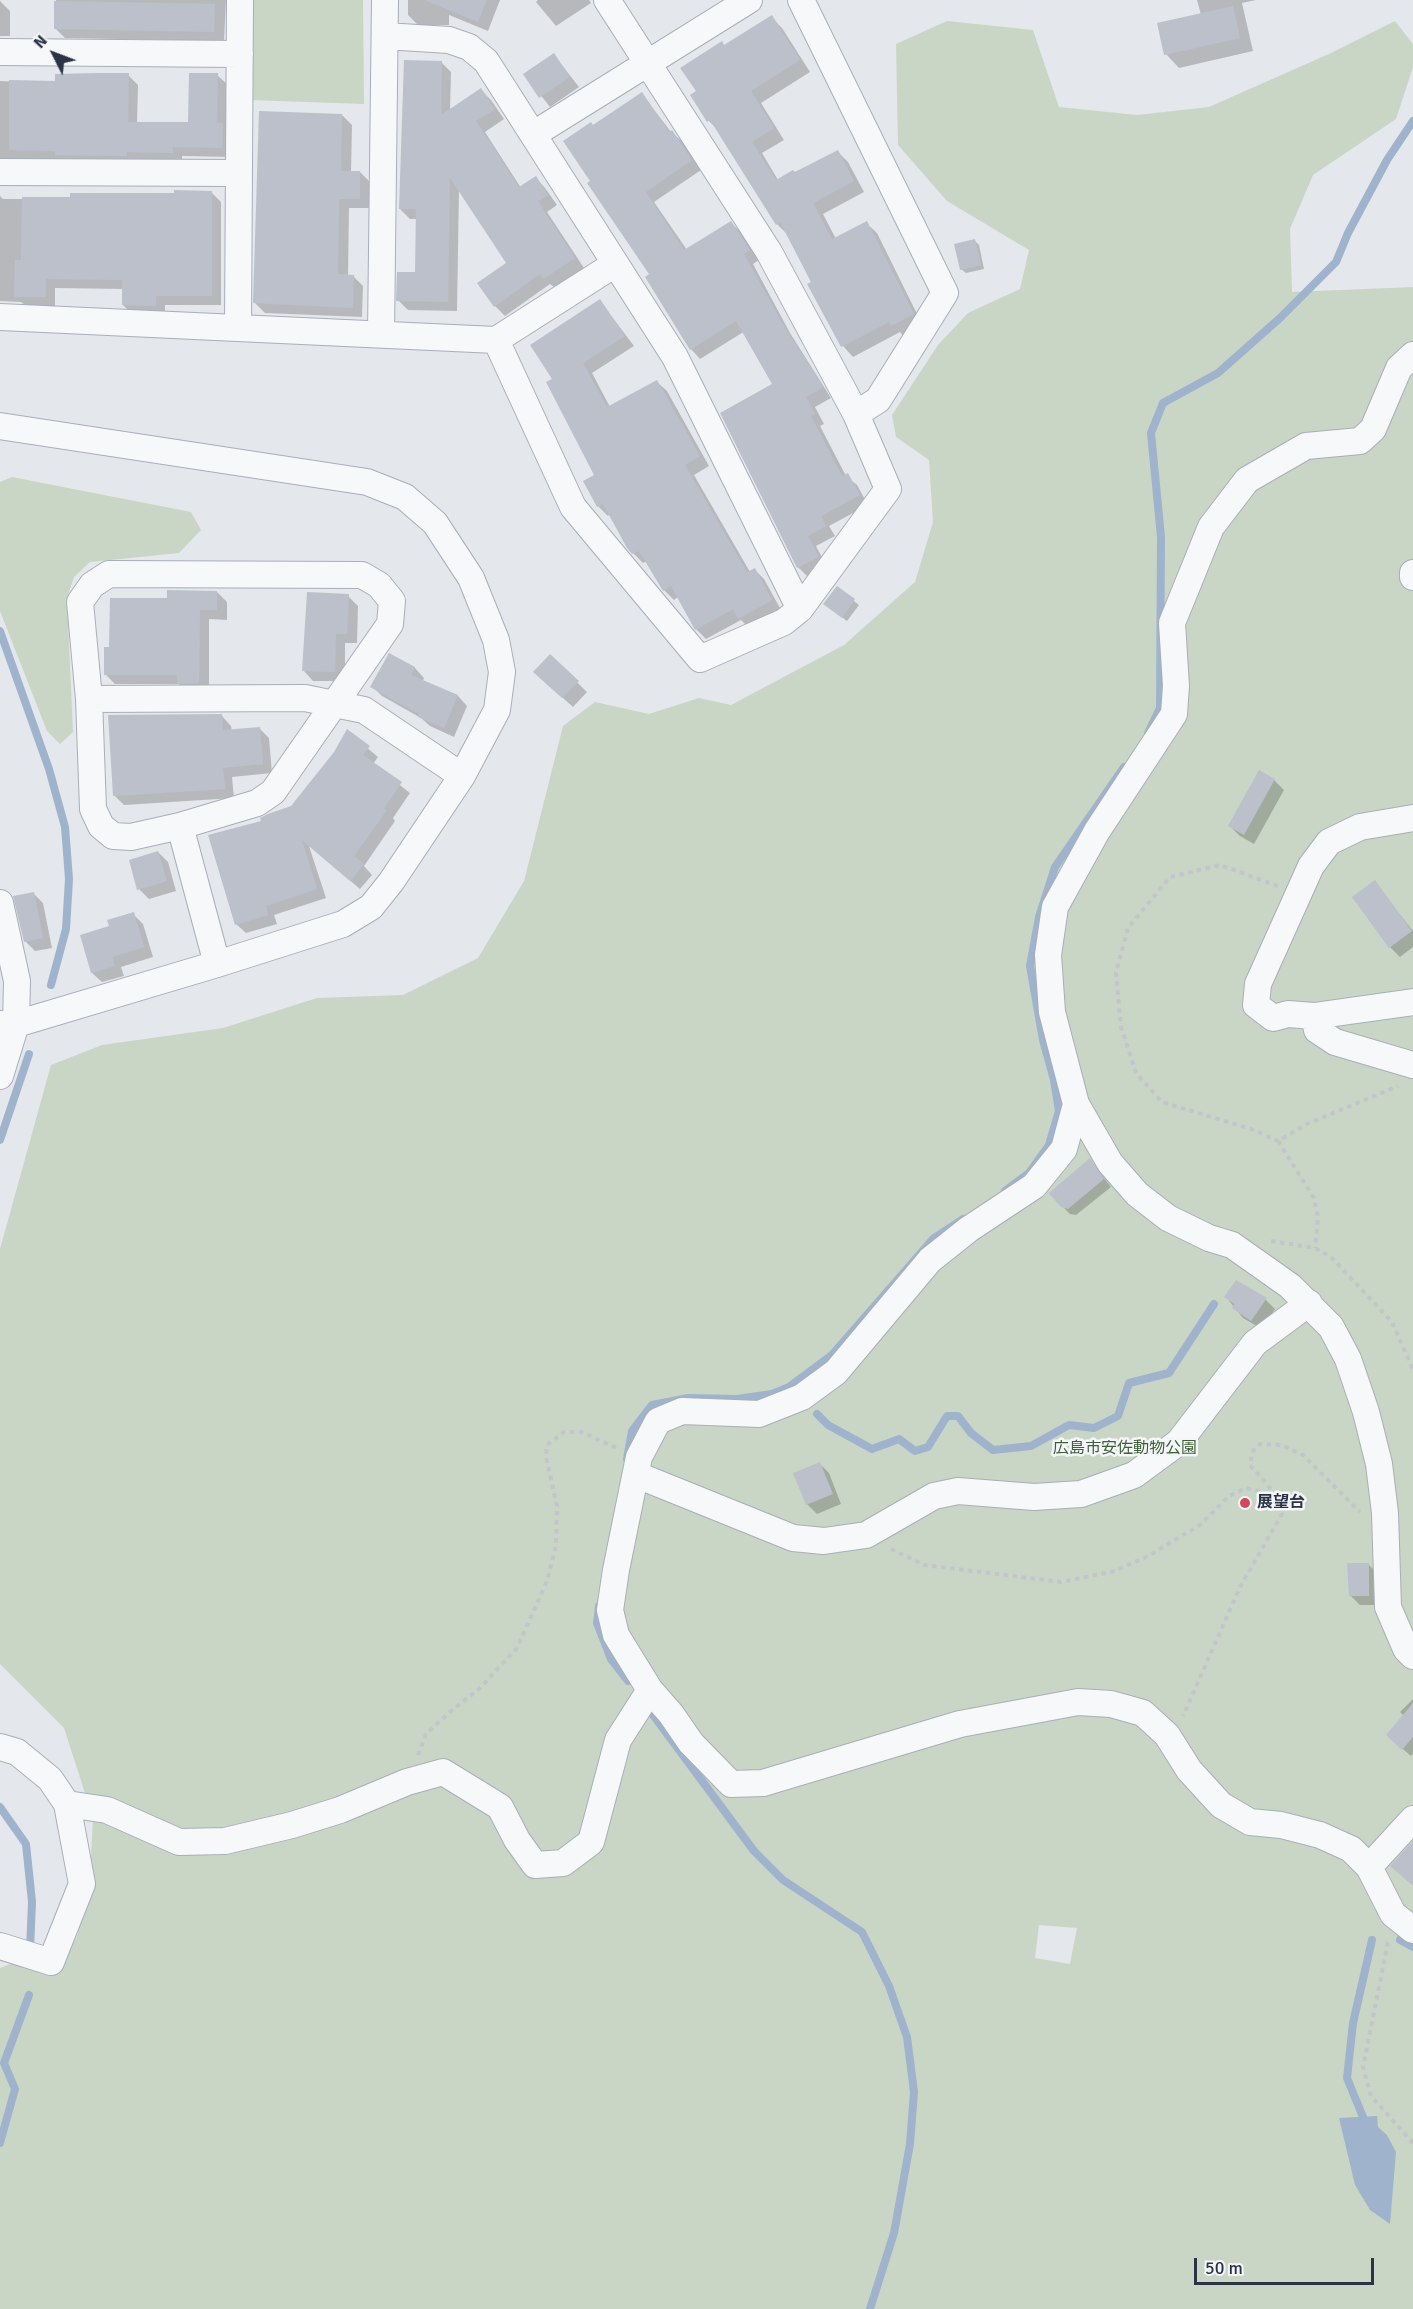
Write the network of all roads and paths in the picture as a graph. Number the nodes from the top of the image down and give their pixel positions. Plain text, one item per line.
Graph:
1 (240, 0) edge
2 (385, 0) edge
3 (607, 0) edge
4 (749, 0) edge
5 (801, 0) edge
6 (385, 36) junction
7 (0, 52) edge
8 (240, 54) junction
9 (648, 63) junction
10 (534, 134) junction
11 (0, 172) edge
12 (239, 174) junction
13 (615, 264) junction
14 (0, 317) edge
15 (238, 328) junction
16 (381, 334) junction
17 (496, 340) junction
18 (1413, 355) edge
19 (856, 414) junction
20 (0, 426) edge
21 (800, 609) junction
22 (89, 699) junction
23 (334, 704) junction
24 (462, 776) junction
25 (1413, 818) edge
26 (180, 826) junction
27 (1299, 894) junction
28 (0, 903) edge
29 (217, 964) junction
30 (1413, 1002) edge
31 (1314, 1016) junction
32 (8, 1024) edge
33 (1410, 1074) edge
34 (0, 1076) edge
35 (1076, 1104) junction
36 (1278, 1142) junction
37 (1232, 1245) junction
38 (1314, 1248) junction
39 (1309, 1304) junction
40 (1413, 1370) edge
41 (613, 1446) dead end
42 (637, 1475) junction
43 (1267, 1497) junction
44 (1357, 1509) dead end
45 (866, 1535) junction
46 (1413, 1656) edge
47 (650, 1690) junction
48 (1167, 1735) junction
49 (0, 1747) edge
50 (407, 1782) junction
51 (67, 1803) junction
52 (1413, 1819) edge
53 (1369, 1867) junction
54 (1393, 1914) junction
55 (1413, 1930) edge
56 (0, 1946) edge
57 (1413, 2143) edge

1 - 8 street
2 - 6 street
3 - 9 street
4 - 9 street
5 - 19 street
6 - 10 street
6 - 16 street
7 - 8 street
8 - 12 street
9 - 10 street
9 - 19 street
10 - 13 street
11 - 12 street
12 - 15 street
13 - 17 street
13 - 21 street
14 - 15 street
15 - 16 street
16 - 17 street
17 - 21 street
18 - 35 street
19 - 21 street
20 - 24 street
22 - 23 street
22 - 23 street
22 - 26 street
23 - 24 street
23 - 26 street
24 - 29 street
25 - 27 street
26 - 29 street
27 - 31 street
27 - 36 path
28 - 32 street
29 - 32 street
30 - 31 street
31 - 33 street
32 - 34 street
33 - 36 path
35 - 37 street
35 - 42 street
36 - 38 path
37 - 38 path
37 - 39 street
38 - 40 path
39 - 45 street
39 - 46 street
41 - 50 path
42 - 45 street
42 - 47 street
43 - 44 path
43 - 45 path
43 - 48 path
47 - 48 street
47 - 50 street
48 - 53 street
49 - 51 street
50 - 51 street
51 - 56 street
52 - 53 street
53 - 54 street
54 - 55 street
54 - 57 path

